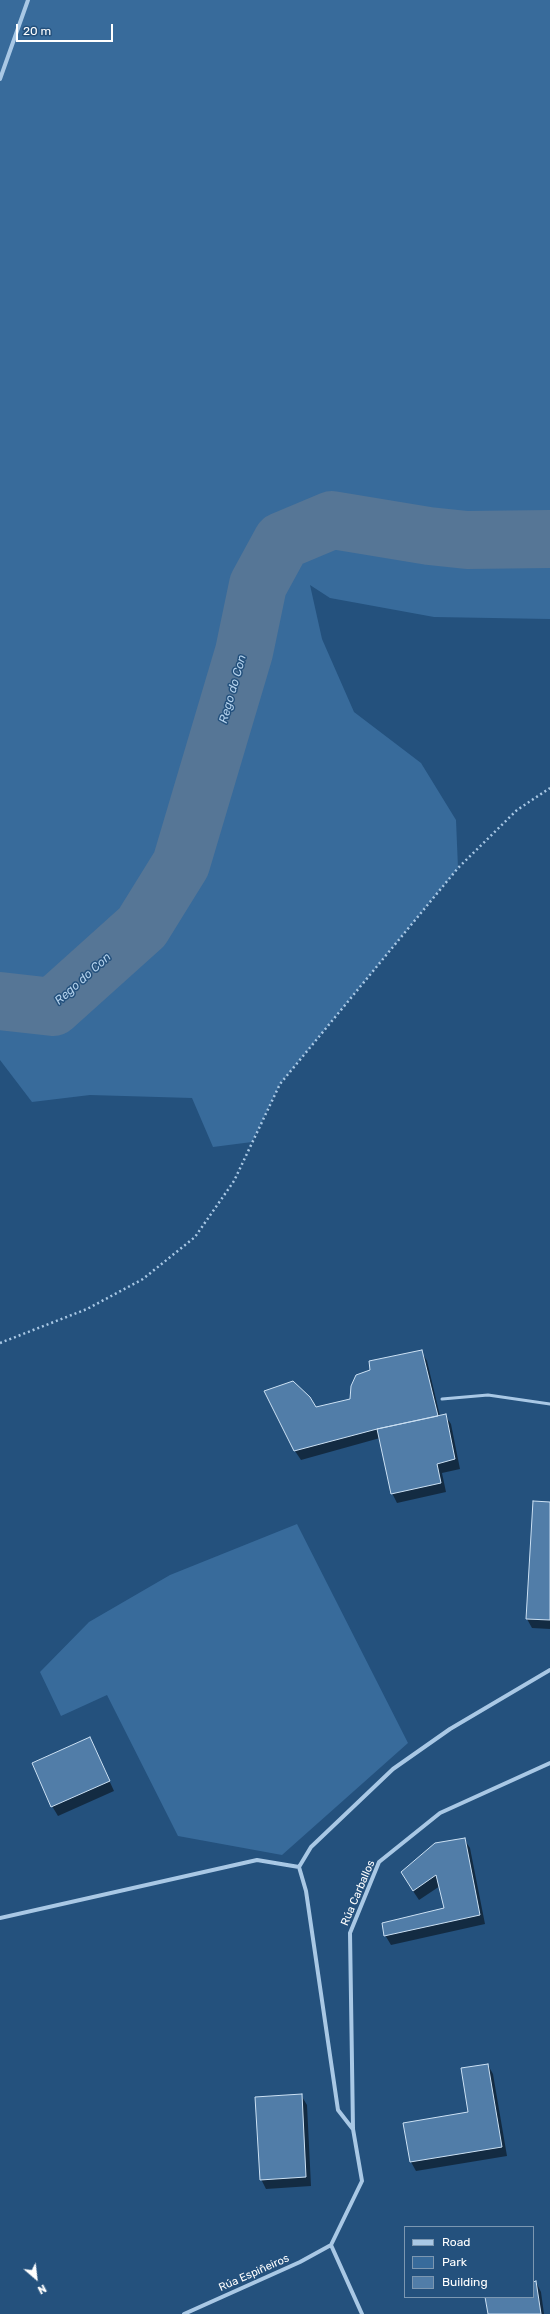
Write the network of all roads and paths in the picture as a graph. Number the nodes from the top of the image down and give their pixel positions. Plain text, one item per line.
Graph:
1 (28, 0) edge
2 (0, 79) edge
3 (550, 788) edge
4 (0, 1343) edge
5 (442, 1399) dead end
6 (550, 1404) edge
7 (550, 1670) edge
8 (550, 1763) edge
9 (299, 1867) junction
10 (0, 1918) edge
11 (353, 2129) junction
12 (331, 2245) junction
13 (184, 2314) edge
14 (362, 2314) edge

1 - 2 street
3 - 4 path
5 - 6 lane
7 - 9 street
8 - 11 street, Rúa Carballos
9 - 10 street
9 - 11 street, Rúa Carballos
11 - 12 street, Rúa Carballos
12 - 13 street, Rúa Espiñeiros
12 - 14 street

